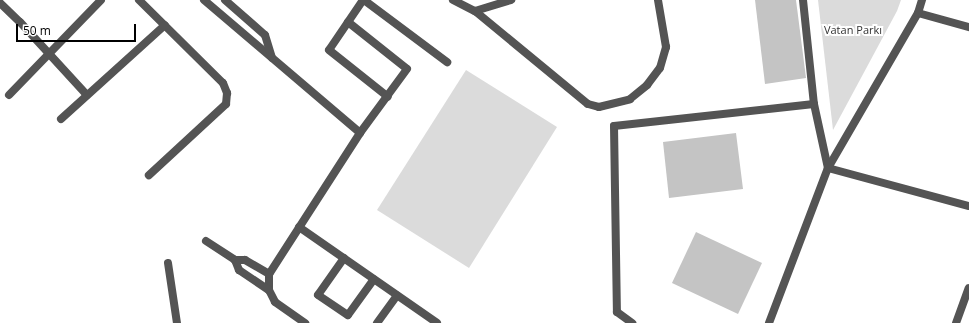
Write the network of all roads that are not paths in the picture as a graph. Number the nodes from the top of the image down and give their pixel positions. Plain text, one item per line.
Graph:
1 (101, 0) edge
2 (139, 0) edge
3 (204, 0) edge
4 (225, 0) edge
5 (364, 0) edge
6 (453, 0) edge
7 (511, 0) edge
8 (658, 0) edge
9 (803, 0) edge
10 (922, 0) edge
11 (0, 3) edge
12 (475, 11) junction
13 (918, 14) junction
14 (348, 22) junction
15 (165, 25) junction
16 (969, 27) edge
17 (49, 53) junction
18 (272, 59) junction
19 (447, 62) dead end
20 (9, 95) dead end
21 (87, 95) junction
22 (388, 97) junction
23 (814, 104) junction
24 (61, 119) dead end
25 (360, 133) junction
26 (828, 168) junction
27 (149, 175) dead end
28 (969, 206) edge
29 (299, 227) junction
30 (206, 242) dead end
31 (344, 258) junction
32 (235, 260) junction
33 (168, 263) dead end
34 (269, 274) junction
35 (374, 279) junction
36 (969, 288) edge
37 (269, 290) junction
38 (397, 295) junction
39 (177, 323) edge
40 (304, 323) edge
41 (377, 323) edge
42 (437, 323) edge
43 (632, 323) edge
44 (769, 323) edge
45 (956, 323) edge

1 - 17 street
2 - 15 street
3 - 18 street
4 - 18 street
5 - 14 street
5 - 19 street
6 - 12 street
7 - 12 street
8 - 12 street
9 - 23 street
10 - 13 street
11 - 17 street
13 - 16 street
13 - 26 street
14 - 22 street
14 - 22 street
15 - 21 street
15 - 27 street
17 - 20 street
17 - 21 street
18 - 25 street
21 - 24 street
22 - 25 street
23 - 26 street
23 - 43 street
25 - 29 street
26 - 28 street
26 - 44 street
29 - 31 street
29 - 34 street
30 - 32 street
31 - 35 street
31 - 35 street
32 - 34 street
32 - 37 street
33 - 39 street
34 - 37 street
35 - 38 street
36 - 45 street
37 - 40 street
38 - 41 street
38 - 42 street

